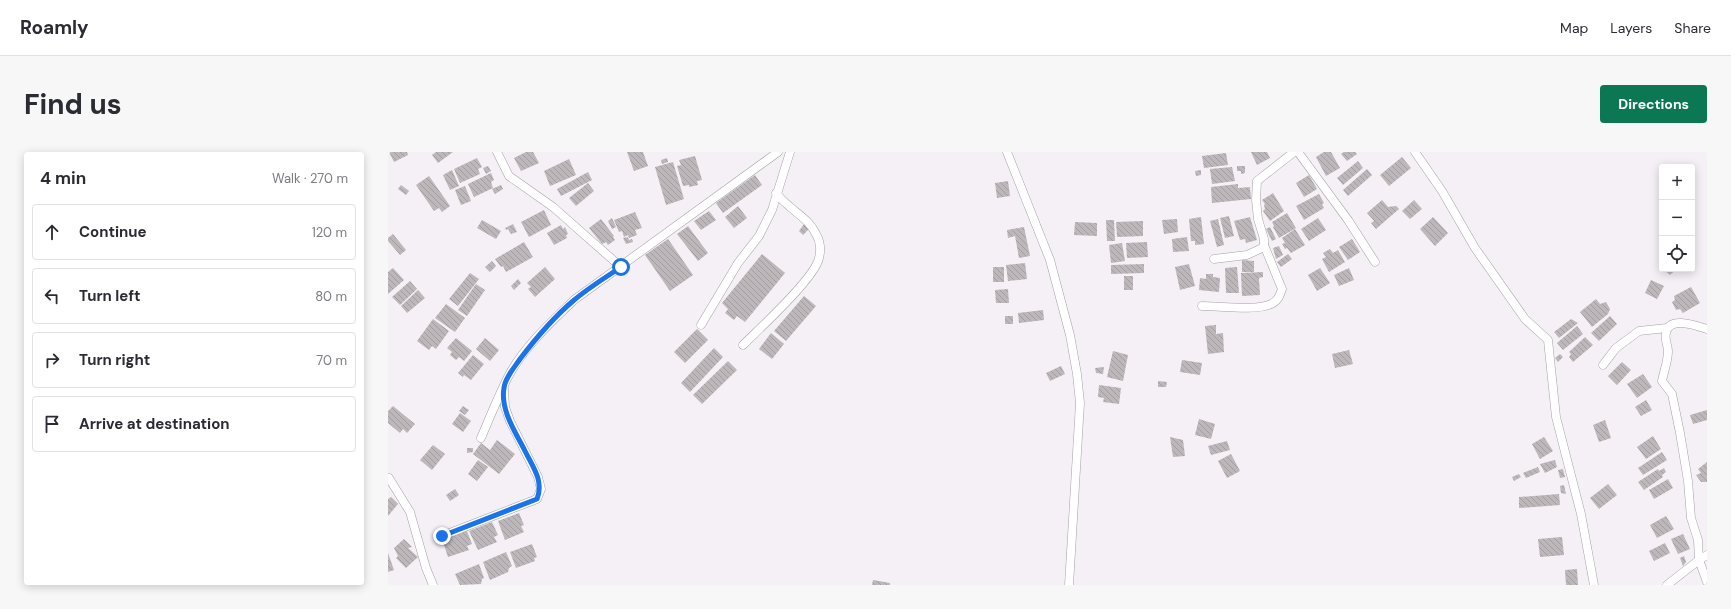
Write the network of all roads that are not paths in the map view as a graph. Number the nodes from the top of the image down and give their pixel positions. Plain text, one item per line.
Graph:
1 (497, 152) edge
2 (776, 152) edge
3 (790, 152) edge
4 (1007, 152) edge
5 (1294, 152) edge
6 (1298, 152) edge
7 (1415, 152) edge
8 (776, 193) junction
9 (1264, 244) junction
10 (1214, 259) dead end
11 (1375, 262) dead end
12 (621, 267) junction
13 (1202, 306) dead end
14 (701, 325) dead end
15 (1667, 328) junction
16 (1707, 329) edge
17 (743, 345) dead end
18 (1603, 364) dead end
19 (504, 388) junction
20 (482, 438) dead end
21 (388, 478) edge
22 (442, 536) dead end
23 (1707, 555) edge
24 (1699, 560) junction
25 (1707, 582) edge
26 (433, 585) edge
27 (1069, 585) edge
28 (1594, 585) edge
29 (1667, 585) edge

1 - 12 street
2 - 12 street
3 - 8 street
4 - 27 street
5 - 9 street
6 - 11 street
7 - 28 street
8 - 14 street
8 - 17 street
9 - 10 street
9 - 13 street
12 - 19 street
15 - 16 street
15 - 18 street
15 - 24 street
19 - 20 street
19 - 22 street
21 - 26 street
23 - 24 street
24 - 25 street
24 - 29 street

